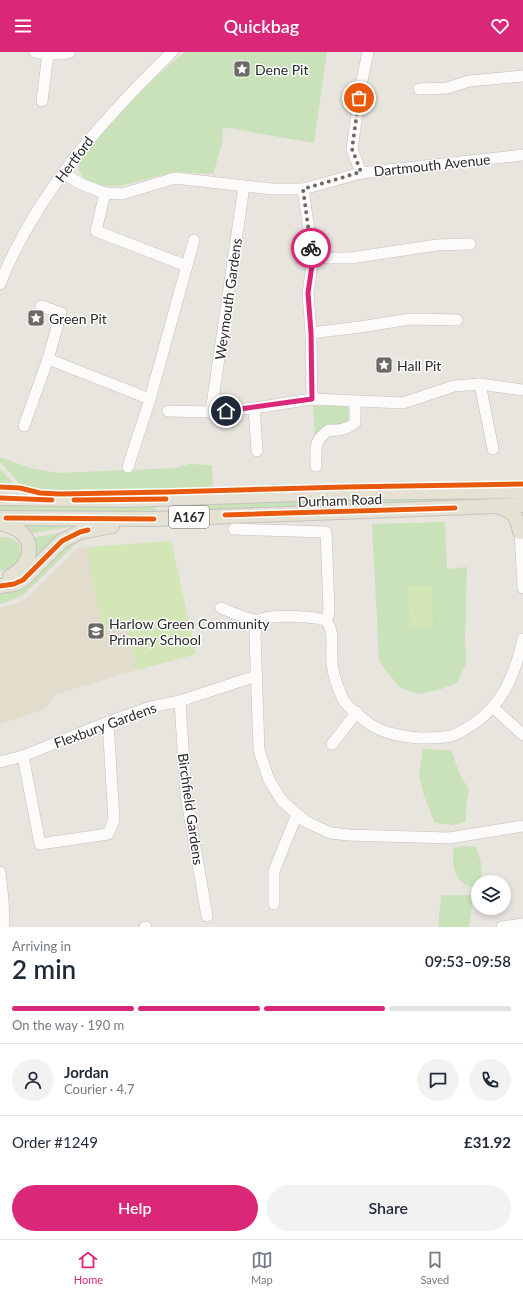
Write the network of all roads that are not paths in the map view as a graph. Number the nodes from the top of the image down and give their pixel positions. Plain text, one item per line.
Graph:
1 (35, 52) edge
2 (70, 52) edge
3 (172, 52) edge
4 (368, 52) edge
5 (48, 54) junction
6 (523, 76) edge
7 (419, 89) dead end
8 (42, 101) dead end
9 (523, 155) edge
10 (361, 172) junction
11 (63, 173) junction
12 (244, 186) junction
13 (303, 189) junction
14 (105, 193) junction
15 (194, 240) dead end
16 (470, 244) dead end
17 (313, 258) junction
18 (187, 266) junction
19 (0, 284) edge
20 (41, 306) dead end
21 (457, 320) dead end
22 (311, 333) junction
23 (48, 359) junction
24 (480, 384) junction
25 (523, 390) edge
26 (150, 399) junction
27 (312, 399) junction
28 (355, 402) junction
29 (254, 408) junction
30 (168, 411) dead end
31 (212, 412) junction
32 (24, 426) dead end
33 (493, 449) dead end
34 (257, 451) dead end
35 (316, 466) dead end
36 (128, 467) dead end
37 (523, 491) edge
38 (0, 498) edge
39 (523, 505) edge
40 (494, 506) junction
41 (0, 518) edge
42 (154, 519) junction
43 (0, 523) edge
44 (234, 529) dead end
45 (522, 529) edge
46 (0, 577) edge
47 (0, 586) edge
48 (523, 588) edge
49 (221, 608) dead end
50 (325, 620) junction
51 (259, 621) junction
52 (523, 639) edge
53 (256, 676) junction
54 (180, 701) junction
55 (494, 708) junction
56 (357, 712) junction
57 (108, 722) junction
58 (523, 735) edge
59 (332, 744) dead end
60 (24, 756) junction
61 (0, 762) edge
62 (297, 814) junction
63 (523, 826) edge
64 (0, 872) edge
65 (274, 904) dead end
66 (207, 916) dead end
67 (523, 924) edge
68 (4, 927) edge
69 (502, 927) edge

1 - 5 street
2 - 5 street
3 - 11 street, Hertford
4 - 10 street
5 - 8 street
6 - 7 street
9 - 10 street, Dartmouth Avenue
10 - 13 street, Dartmouth Avenue
11 - 14 street, Dartmouth Avenue
11 - 19 street, Hertford
12 - 13 street, Dartmouth Avenue
12 - 14 street, Dartmouth Avenue
12 - 31 street, Weymouth Gardens
13 - 17 street
14 - 18 street
15 - 18 street
16 - 17 street
17 - 22 street
18 - 26 street
20 - 23 street
21 - 22 street
22 - 27 street
23 - 26 street
23 - 32 street
24 - 25 street
24 - 28 street
24 - 33 street
26 - 36 street
27 - 28 street
27 - 29 street
28 - 35 street
29 - 31 street
29 - 34 street
30 - 31 street
37 - 38 main road, Durham Road / A167
39 - 40 main road, Durham Road / A167
40 - 42 main road, Durham Road / A167
40 - 45 main road
41 - 42 main road, Durham Road / A167
42 - 47 main road
43 - 46 main road
44 - 50 street
45 - 48 street
49 - 51 street
50 - 51 street
50 - 56 street
51 - 53 street
52 - 55 street
53 - 54 street, Flexbury Gardens
53 - 62 street
54 - 57 street, Flexbury Gardens
54 - 66 street, Birchfield Gardens
55 - 56 street
55 - 58 street
56 - 59 street
57 - 60 street, Flexbury Gardens
57 - 60 street
60 - 61 street, Flexbury Gardens
62 - 63 street
62 - 65 street
64 - 68 street
67 - 69 street

